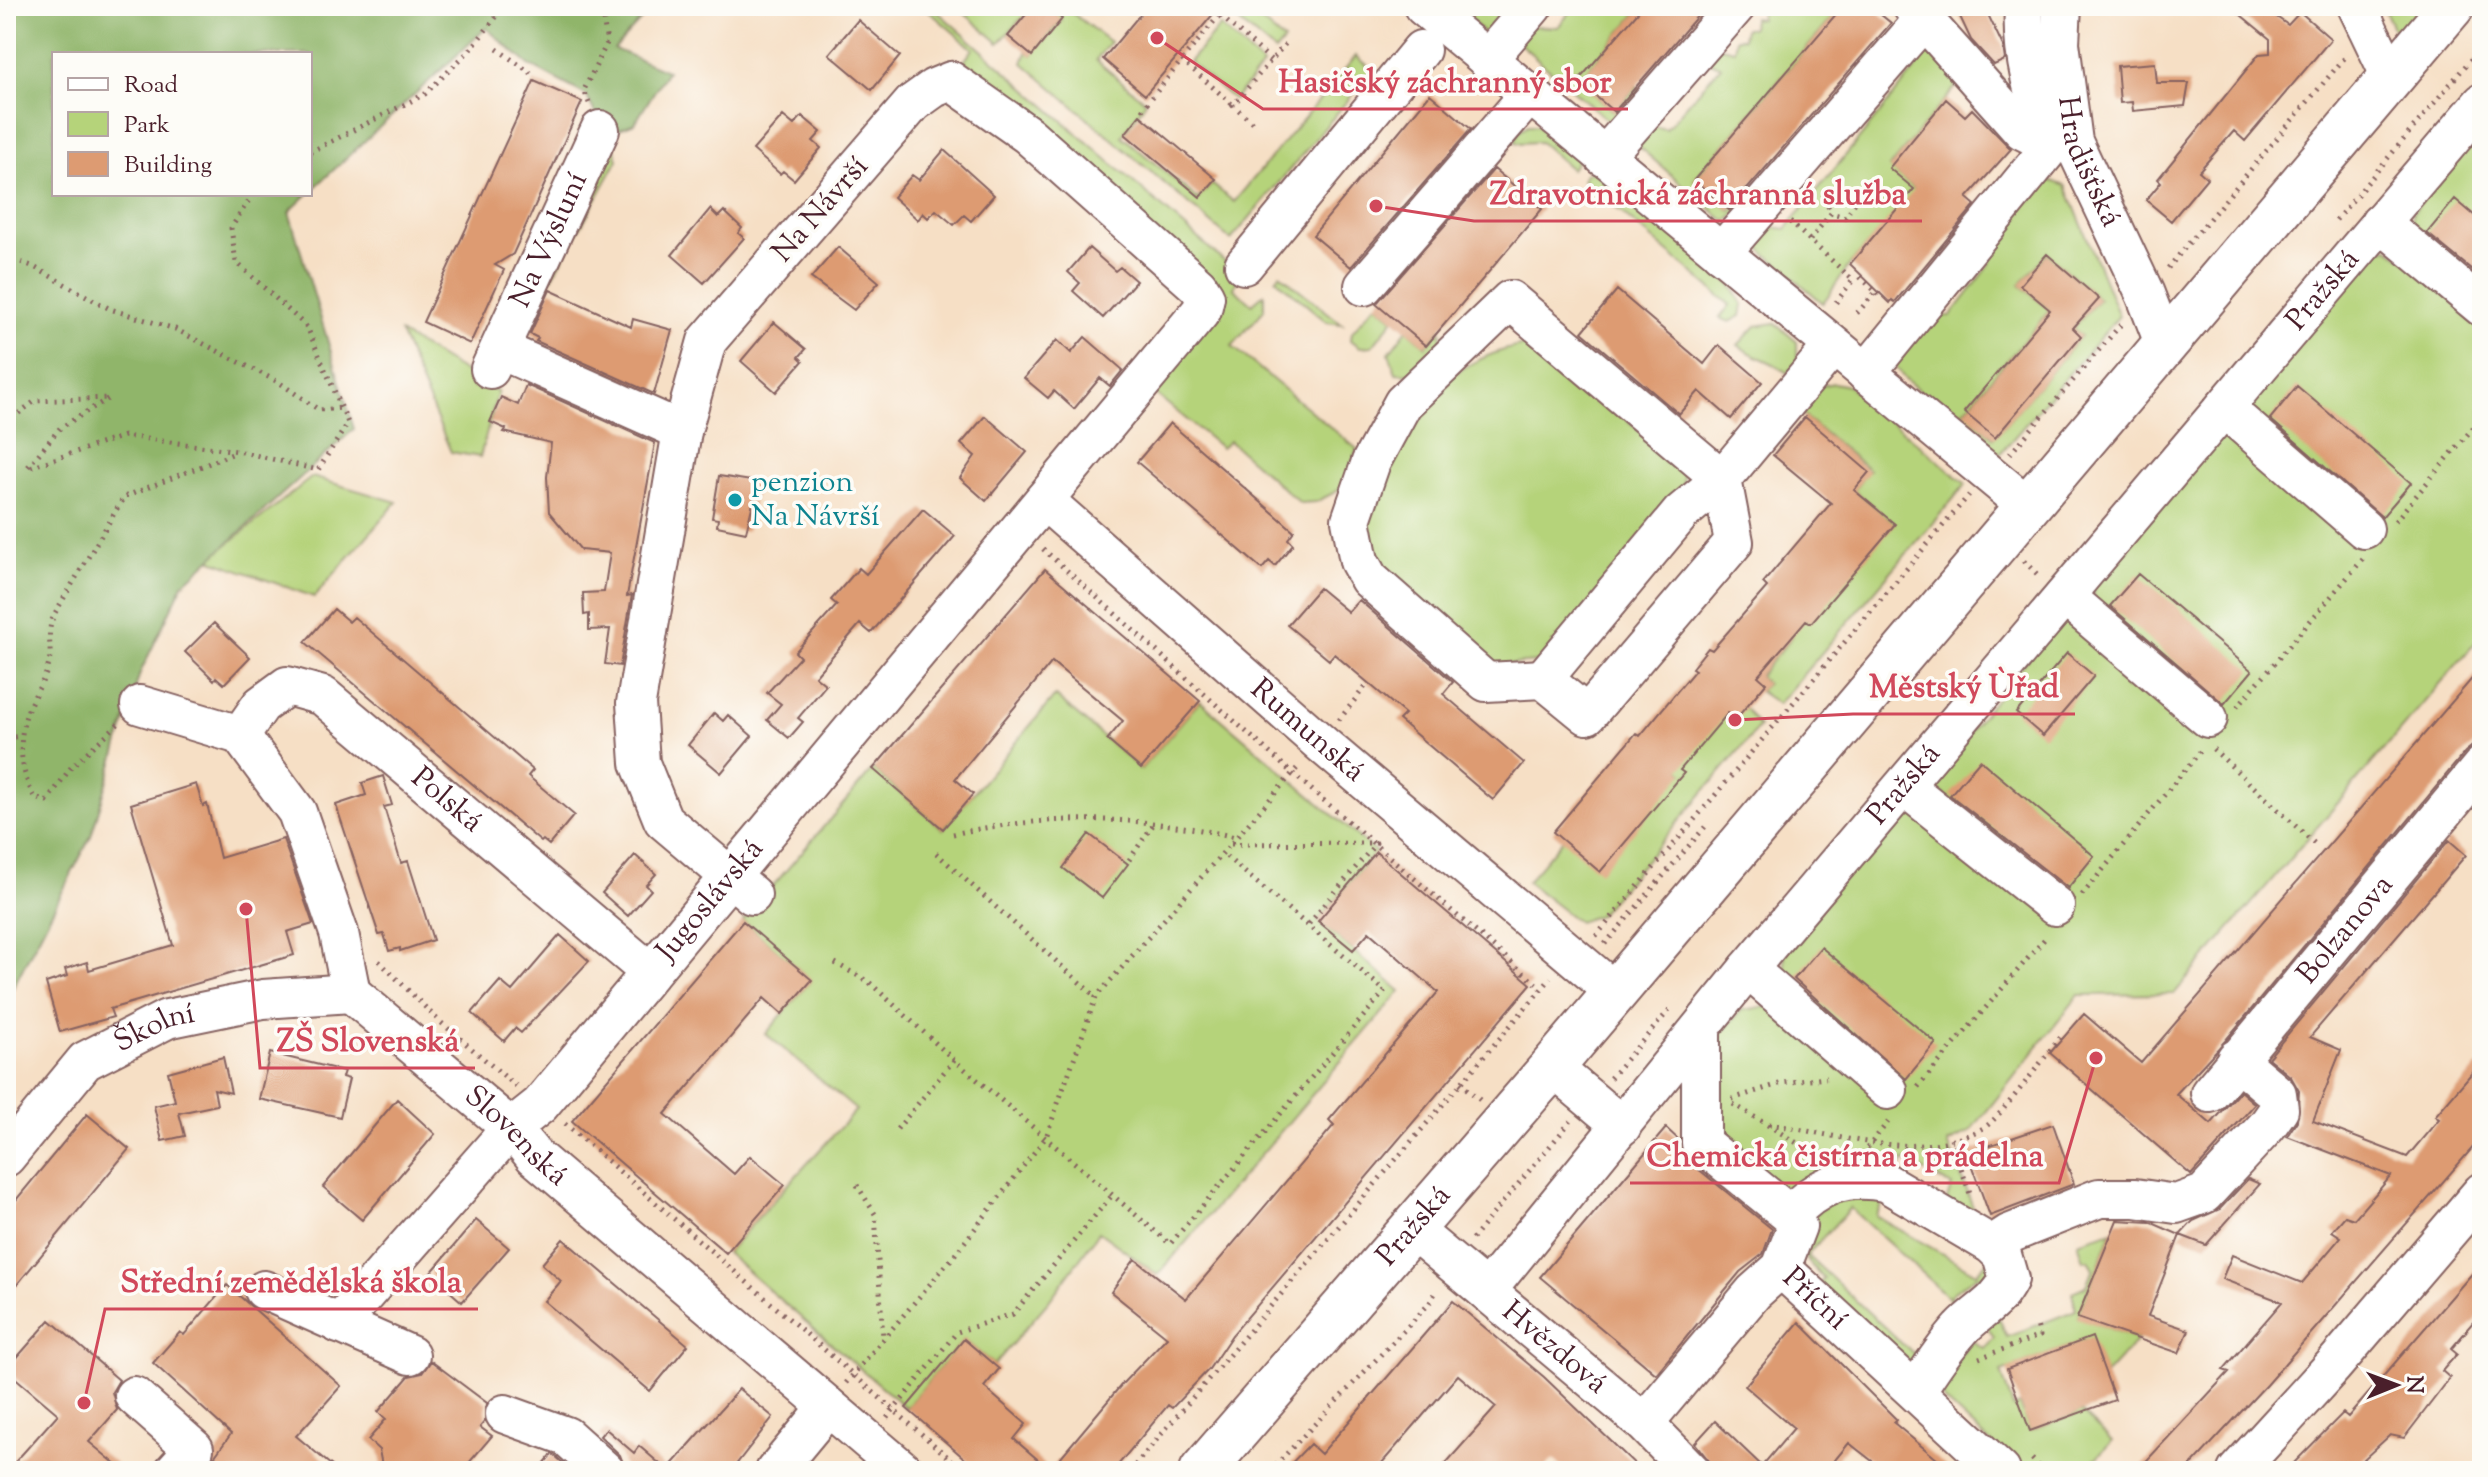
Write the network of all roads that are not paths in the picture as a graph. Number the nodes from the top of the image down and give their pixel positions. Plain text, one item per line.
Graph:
1 (1423, 6) edge
2 (1533, 6) edge
3 (1736, 6) edge
4 (1994, 6) edge
5 (2024, 6) edge
6 (2062, 6) edge
7 (2357, 6) edge
8 (2452, 6) edge
9 (1918, 12) edge
10 (2023, 49) junction
11 (1421, 50) dead end
12 (1487, 60) junction
13 (2392, 79) junction
14 (1529, 95) junction
15 (2482, 103) edge
16 (600, 130) road end
17 (2058, 147) junction
18 (1604, 157) junction
19 (2380, 222) junction
20 (1721, 253) junction
21 (1244, 265) dead end
22 (1364, 286) dead end
23 (2482, 307) edge
24 (2157, 325) junction
25 (1830, 329) junction
26 (1866, 373) junction
27 (2224, 408) junction
28 (682, 431) junction
29 (1722, 479) junction
30 (1044, 500) junction
31 (2029, 507) junction
32 (2373, 536) road end
33 (2066, 597) junction
34 (1543, 679) junction
35 (140, 705) road end
36 (2219, 716) road end
37 (240, 735) junction
38 (2482, 766) edge
39 (1905, 787) junction
40 (742, 887) junction
41 (2062, 912) road end
42 (1748, 969) junction
43 (650, 972) junction
44 (1615, 992) junction
45 (351, 993) junction
46 (1701, 1029) junction
47 (2236, 1059) junction
48 (1552, 1067) junction
49 (2210, 1093) dead end
50 (1900, 1097) road end
51 (526, 1117) junction
52 (1622, 1126) junction
53 (6, 1157) edge
54 (2482, 1192) edge
55 (1790, 1215) junction
56 (1413, 1230) junction
57 (1986, 1242) junction
58 (1781, 1268) junction
59 (1488, 1289) junction
60 (264, 1290) dead end
61 (339, 1324) junction
62 (410, 1355) dead end
63 (1916, 1391) junction
64 (134, 1396) dead end
65 (828, 1407) junction
66 (505, 1414) dead end
67 (1644, 1423) junction
68 (174, 1471) edge
69 (605, 1471) edge
70 (775, 1471) edge
71 (904, 1471) edge
72 (1202, 1471) edge
73 (1691, 1471) edge
74 (2001, 1471) edge
75 (2237, 1471) edge

1 - 12 street
2 - 12 street
3 - 18 street
4 - 10 street
5 - 10 street, Hradišťská
6 - 17 street, Hradišťská
7 - 13 street
8 - 13 main road, Pražská
9 - 17 street
9 - 20 street
10 - 17 street, Hradišťská
11 - 21 street
12 - 14 street
13 - 24 main road, Pražská
14 - 18 street
14 - 22 street
15 - 19 street, Pražská
16 - 28 street, Na Výsluní
17 - 24 street, Hradišťská
17 - 26 street
18 - 20 street
19 - 23 street
19 - 27 street, Pražská
20 - 25 street
24 - 31 main road, Pražská
25 - 26 street
25 - 29 street
26 - 31 street
27 - 32 street
27 - 33 street, Pražská
28 - 30 street, Na Návrší
28 - 40 street, Na Návrší
29 - 34 street
29 - 34 street
29 - 34 street
30 - 40 street, Jugoslávská
30 - 44 street, Rumunská
31 - 44 main road, Pražská
33 - 36 street
33 - 39 street, Pražská
35 - 37 street
37 - 43 street, Polská
37 - 45 street
38 - 47 street, Bolzanova
39 - 41 street
39 - 42 street, Pražská
40 - 43 street, Jugoslávská
42 - 46 street, Pražská
42 - 50 street
43 - 51 street, Jugoslávská
44 - 48 main road, Pražská
45 - 51 street, Slovenská
45 - 53 street, Školní
46 - 52 street, Pražská
46 - 55 street
47 - 49 street, Bolzanova
47 - 57 street
48 - 52 street
48 - 56 main road, Pražská
51 - 61 street, Jugoslávská
51 - 65 street, Slovenská
52 - 59 street, Pražská
54 - 75 street
55 - 57 street
55 - 58 street
56 - 59 street, Hvězdová
56 - 72 main road, Pražská
57 - 63 street
58 - 63 street, Příční
58 - 67 street, Příční
59 - 67 street, Hvězdová
60 - 61 street
61 - 62 street
63 - 74 street, Příční
64 - 68 street
65 - 70 street
65 - 71 street, Slovenská
66 - 69 street
67 - 73 street, Hvězdová

